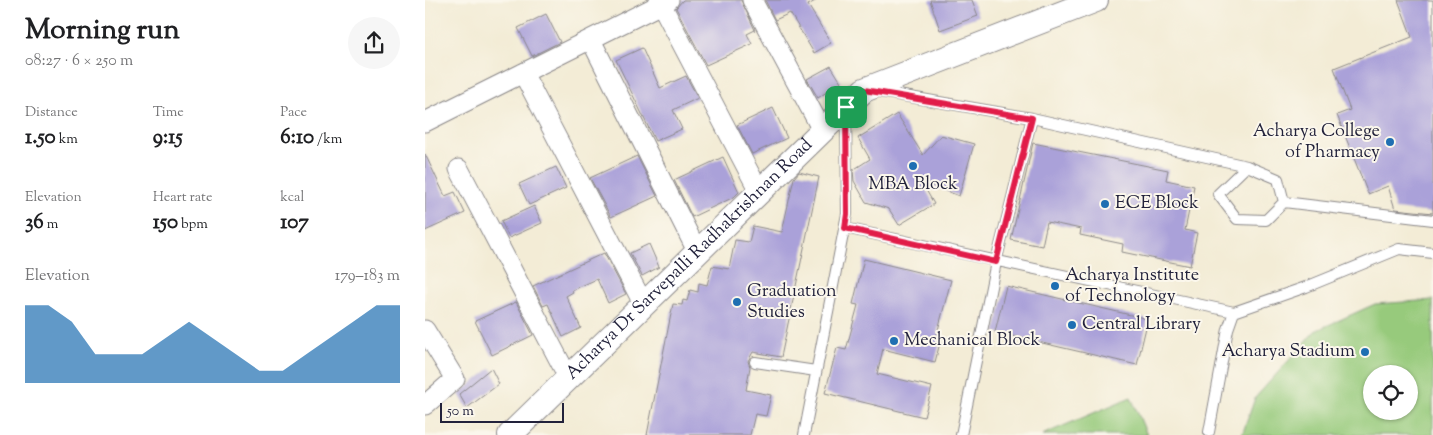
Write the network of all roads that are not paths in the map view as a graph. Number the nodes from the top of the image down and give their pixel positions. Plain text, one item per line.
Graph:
1 (752, 0) edge
2 (1096, 0) edge
3 (663, 1) edge
4 (591, 40) junction
5 (523, 73) junction
6 (864, 90) junction
7 (846, 107) junction
8 (1032, 118) junction
9 (425, 122) edge
10 (822, 130) junction
11 (1247, 166) junction
12 (459, 168) dead end
13 (760, 193) junction
14 (1284, 202) junction
15 (1433, 220) edge
16 (845, 228) junction
17 (698, 252) junction
18 (1433, 253) edge
19 (996, 262) junction
20 (644, 305) junction
21 (1234, 312) junction
22 (425, 330) edge
23 (755, 362) dead end
24 (816, 371) junction
25 (568, 377) junction
26 (425, 405) edge
27 (1209, 432) dead end
28 (510, 435) edge
29 (804, 435) edge
30 (961, 435) edge

1 - 10 street
2 - 6 street, Acharya Dr Sarvepalli Radhakrishnan Road
3 - 4 street
3 - 13 street
4 - 5 street
4 - 17 street
5 - 9 street
5 - 20 street
6 - 7 street, Acharya Dr Sarvepalli Radhakrishnan Road
6 - 8 lane
7 - 10 street, Acharya Dr Sarvepalli Radhakrishnan Road
7 - 16 lane
8 - 11 lane
8 - 19 lane
10 - 13 street, Acharya Dr Sarvepalli Radhakrishnan Road
11 - 14 lane
11 - 14 lane
12 - 25 street
13 - 17 street, Acharya Dr Sarvepalli Radhakrishnan Road
14 - 15 lane
16 - 19 lane
16 - 24 lane
17 - 20 street, Acharya Dr Sarvepalli Radhakrishnan Road
18 - 21 lane
19 - 21 lane
19 - 30 lane
20 - 25 street, Acharya Dr Sarvepalli Radhakrishnan Road
21 - 27 lane
22 - 26 street
23 - 24 lane
24 - 29 lane
25 - 28 street, Acharya Dr Sarvepalli Radhakrishnan Road

